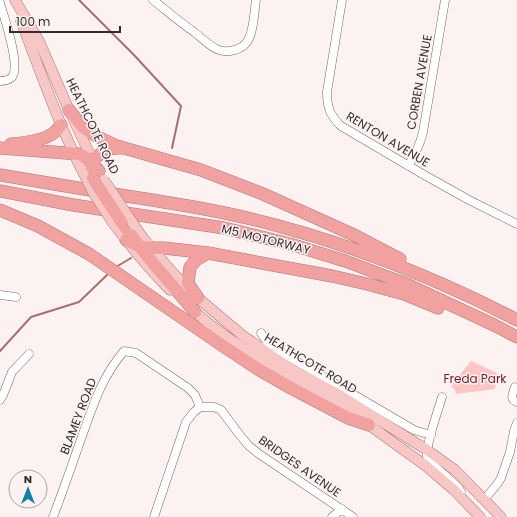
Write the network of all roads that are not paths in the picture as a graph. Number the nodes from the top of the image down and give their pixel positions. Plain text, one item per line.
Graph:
1 (14, 0) edge
2 (153, 0) edge
3 (256, 0) edge
4 (342, 0) edge
5 (445, 0) edge
6 (0, 3) edge
7 (0, 82) edge
8 (69, 110) junction
9 (60, 125) junction
10 (0, 147) edge
11 (129, 148) junction
12 (73, 153) junction
13 (408, 166) junction
14 (94, 171) junction
15 (0, 175) edge
16 (0, 191) edge
17 (0, 210) edge
18 (123, 224) junction
19 (517, 224) edge
20 (126, 240) junction
21 (140, 246) junction
22 (152, 248) junction
23 (208, 253) junction
24 (0, 295) edge
25 (16, 297) dead end
26 (198, 298) junction
27 (490, 306) junction
28 (195, 312) junction
29 (517, 320) edge
30 (262, 333) dead end
31 (517, 337) edge
32 (517, 345) edge
33 (29, 354) dead end
34 (515, 387) dead end
35 (442, 397) dead end
36 (0, 400) edge
37 (517, 402) edge
38 (200, 407) junction
39 (517, 423) edge
40 (369, 425) junction
41 (431, 435) junction
42 (427, 450) junction
43 (484, 500) junction
44 (342, 509) junction
45 (472, 509) junction
46 (53, 517) edge
47 (154, 517) edge
48 (332, 517) edge
49 (353, 517) edge
50 (480, 517) edge
51 (501, 517) edge

1 - 8 main road, HEATHCOTE ROAD
1 - 9 main road, HEATHCOTE ROAD
2 - 3 street
4 - 13 street, RENTON AVENUE
5 - 13 street, CORBEN AVENUE
6 - 7 street
8 - 11 highway
8 - 14 main road, HEATHCOTE ROAD
9 - 10 highway
9 - 12 main road, HEATHCOTE ROAD
10 - 12 highway
11 - 14 highway
11 - 27 highway
12 - 14 highway
13 - 19 street, RENTON AVENUE
14 - 18 highway, bridge
15 - 27 highway, M5 MOTORWAY
16 - 31 highway, M5 MOTORWAY
17 - 40 highway
18 - 20 main road, HEATHCOTE ROAD
18 - 21 highway
18 - 22 main road, HEATHCOTE ROAD
20 - 21 highway
20 - 28 main road, HEATHCOTE ROAD
21 - 22 highway
21 - 28 highway
22 - 23 highway
22 - 26 main road, HEATHCOTE ROAD
23 - 26 highway
23 - 32 highway
24 - 25 street
26 - 42 main road, HEATHCOTE ROAD
27 - 29 highway, M5 MOTORWAY
28 - 40 main road, HEATHCOTE ROAD
30 - 41 street
33 - 36 street
34 - 37 street
35 - 41 street
38 - 44 street, BRIDGES AVENUE
38 - 46 street, BLAMEY ROAD
38 - 47 street
39 - 43 street
40 - 45 main road, HEATHCOTE ROAD
41 - 42 street
42 - 43 main road, HEATHCOTE ROAD
42 - 45 street
43 - 51 main road, HEATHCOTE ROAD
44 - 48 street
44 - 49 street, BRIDGES AVENUE
45 - 50 main road, HEATHCOTE ROAD

